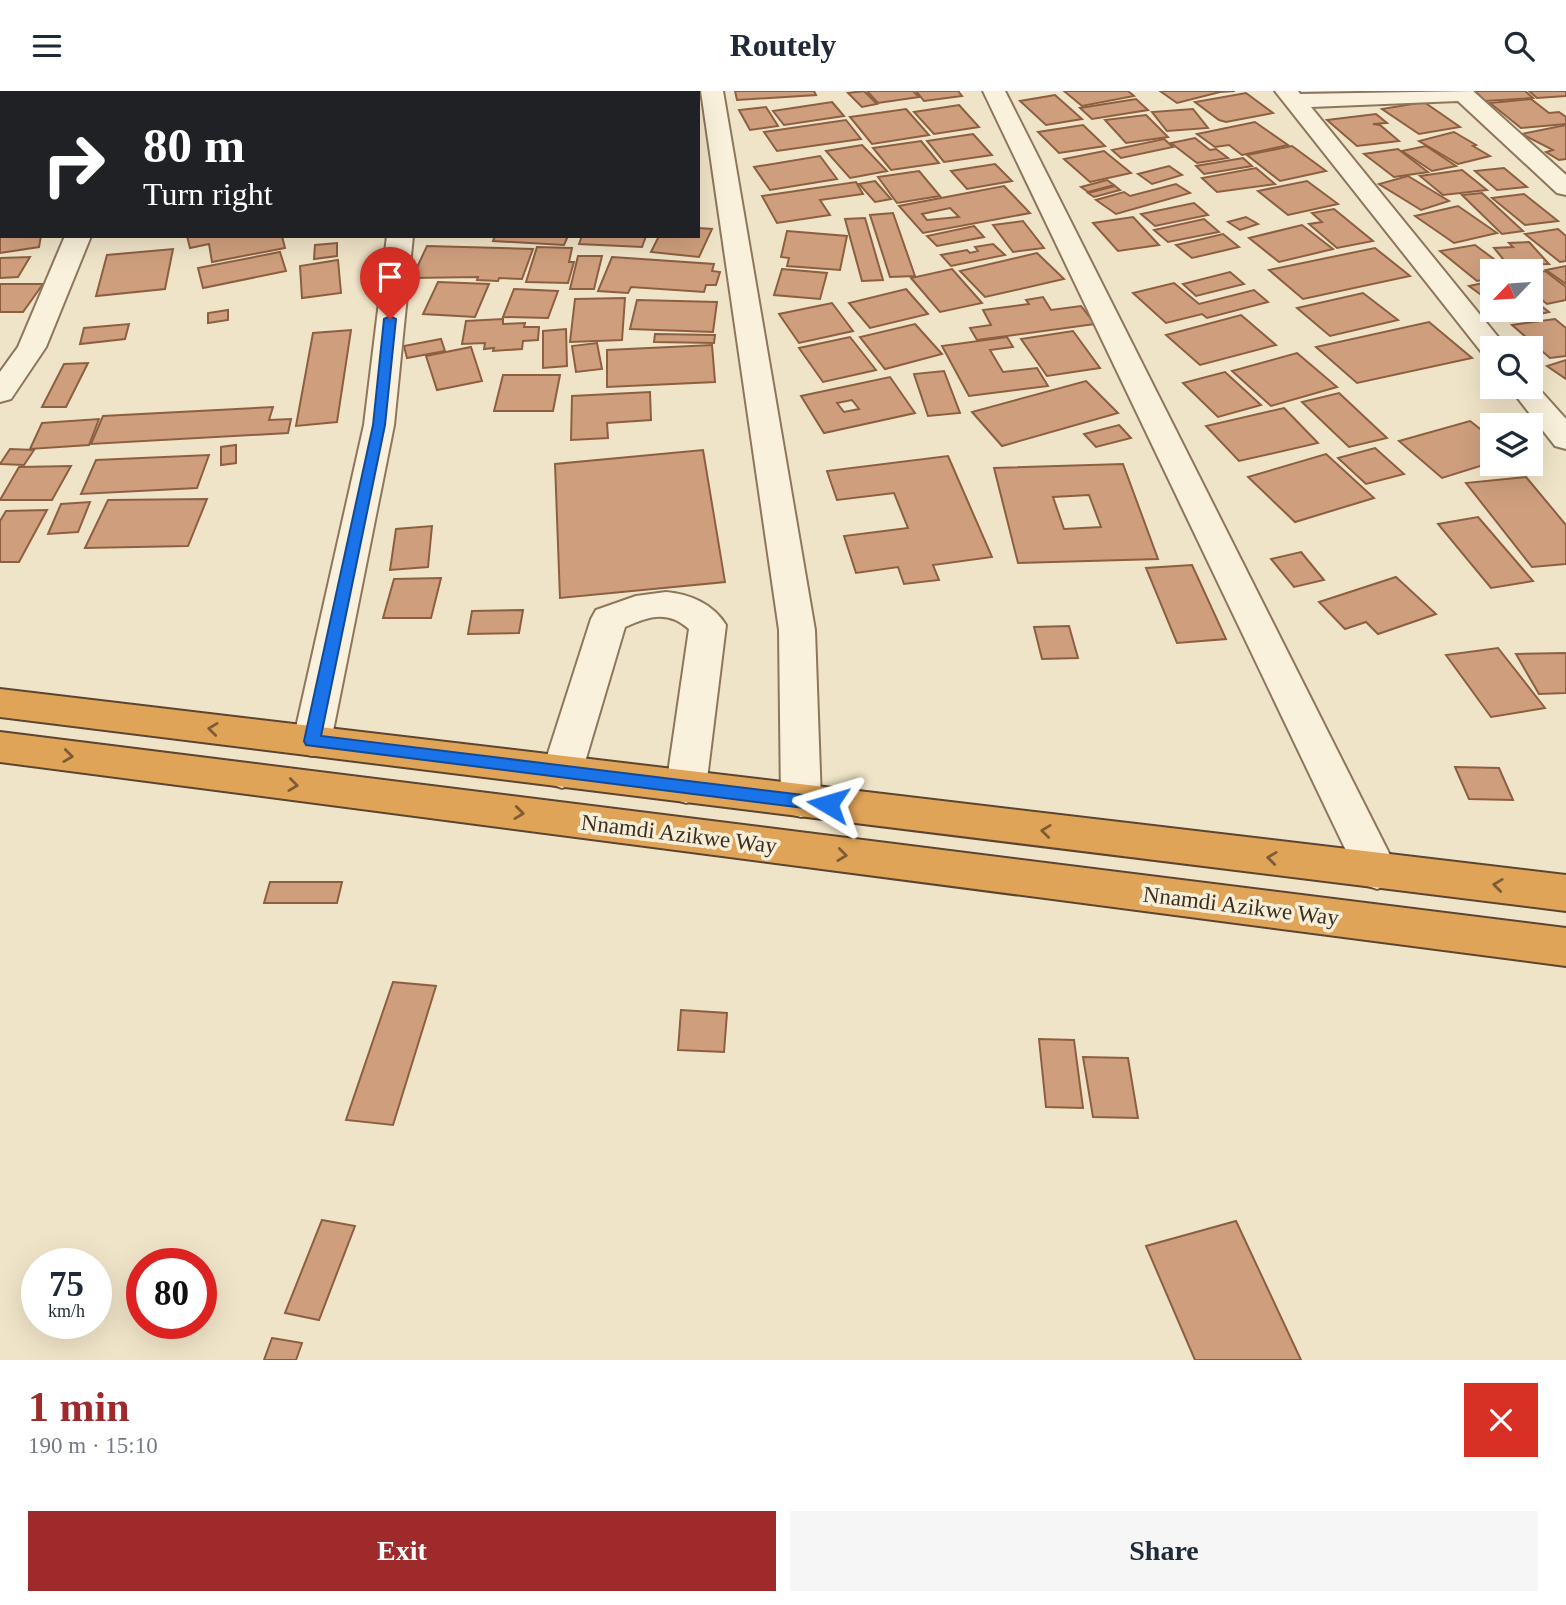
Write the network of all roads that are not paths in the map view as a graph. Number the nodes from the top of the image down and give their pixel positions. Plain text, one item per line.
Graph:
1 (712, 91) edge
2 (994, 91) edge
3 (1462, 93) edge
4 (1291, 96) edge
5 (1566, 188) edge
6 (77, 238) edge
7 (400, 238) edge
8 (1483, 336) edge
9 (0, 393) edge
10 (1534, 399) edge
11 (1566, 439) edge
12 (0, 703) edge
13 (312, 741) junction
14 (0, 747) edge
15 (562, 772) junction
16 (686, 787) junction
17 (801, 801) junction
18 (1377, 871) junction
19 (1566, 893) edge
20 (1566, 947) edge

1 - 17 street
2 - 18 street
3 - 4 street
3 - 5 street
4 - 8 street
6 - 9 street
7 - 13 street
10 - 11 street
13 -> 12 highway, Nnamdi Azikwe Way
13 - 15 highway, Nnamdi Azikwe Way
14 -> 20 highway, Nnamdi Azikwe Way
15 - 16 highway, Nnamdi Azikwe Way
15 - 16 street
16 - 17 highway, Nnamdi Azikwe Way
18 -> 17 highway, Nnamdi Azikwe Way
19 -> 18 highway, Nnamdi Azikwe Way

